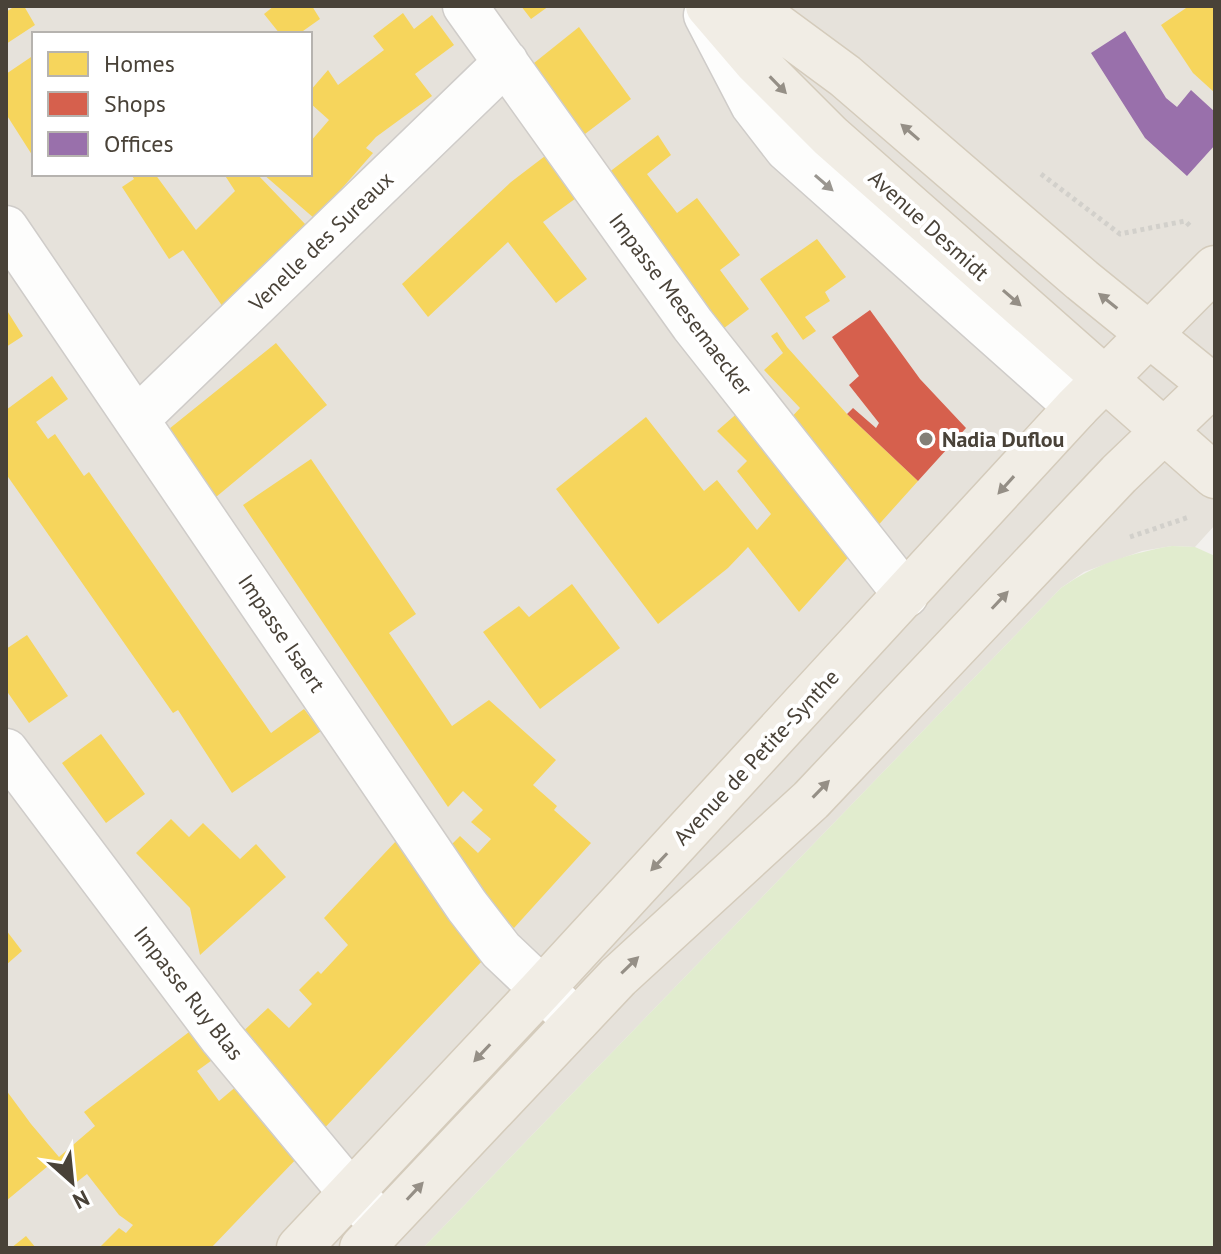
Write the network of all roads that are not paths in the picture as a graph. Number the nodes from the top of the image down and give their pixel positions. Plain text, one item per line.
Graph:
1 (465, 6) edge
2 (701, 6) edge
3 (708, 6) edge
4 (750, 6) edge
5 (506, 62) junction
6 (6, 228) edge
7 (1215, 268) edge
8 (1148, 334) junction
9 (1214, 385) edge
10 (1091, 393) junction
11 (137, 419) junction
12 (1164, 430) junction
13 (1215, 476) edge
14 (906, 595) junction
15 (6, 751) edge
16 (541, 990) junction
17 (576, 1021) junction
18 (351, 1193) junction
19 (372, 1237) edge
20 (299, 1248) edge

1 - 5 street, Impasse Meesemaecker
2 -> 10 street, Avenue Desmidt
3 -> 10 main road, Avenue Desmidt
8 -> 4 main road
5 - 11 street, Venelle des Sureaux
5 - 14 street, Impasse Meesemaecker
6 - 11 street, Impasse Isaert
7 - 8 main road, Avenue de Petite-Synthe
8 - 9 main road
8 - 10 main road, Avenue de Petite-Synthe
9 - 12 main road
10 - 12 main road, Avenue Desmidt
10 -> 14 main road, Avenue de Petite-Synthe
11 - 16 street, Impasse Isaert
12 - 13 main road, Avenue Desmidt
17 -> 12 main road
14 -> 16 main road, Avenue de Petite-Synthe
15 - 18 street, Impasse Ruy Blas
16 - 17 street, Impasse Isaert
16 -> 18 main road, Avenue de Petite-Synthe
19 -> 17 main road
18 - 19 street, Impasse Ruy Blas
18 - 20 main road, Avenue de Petite-Synthe

